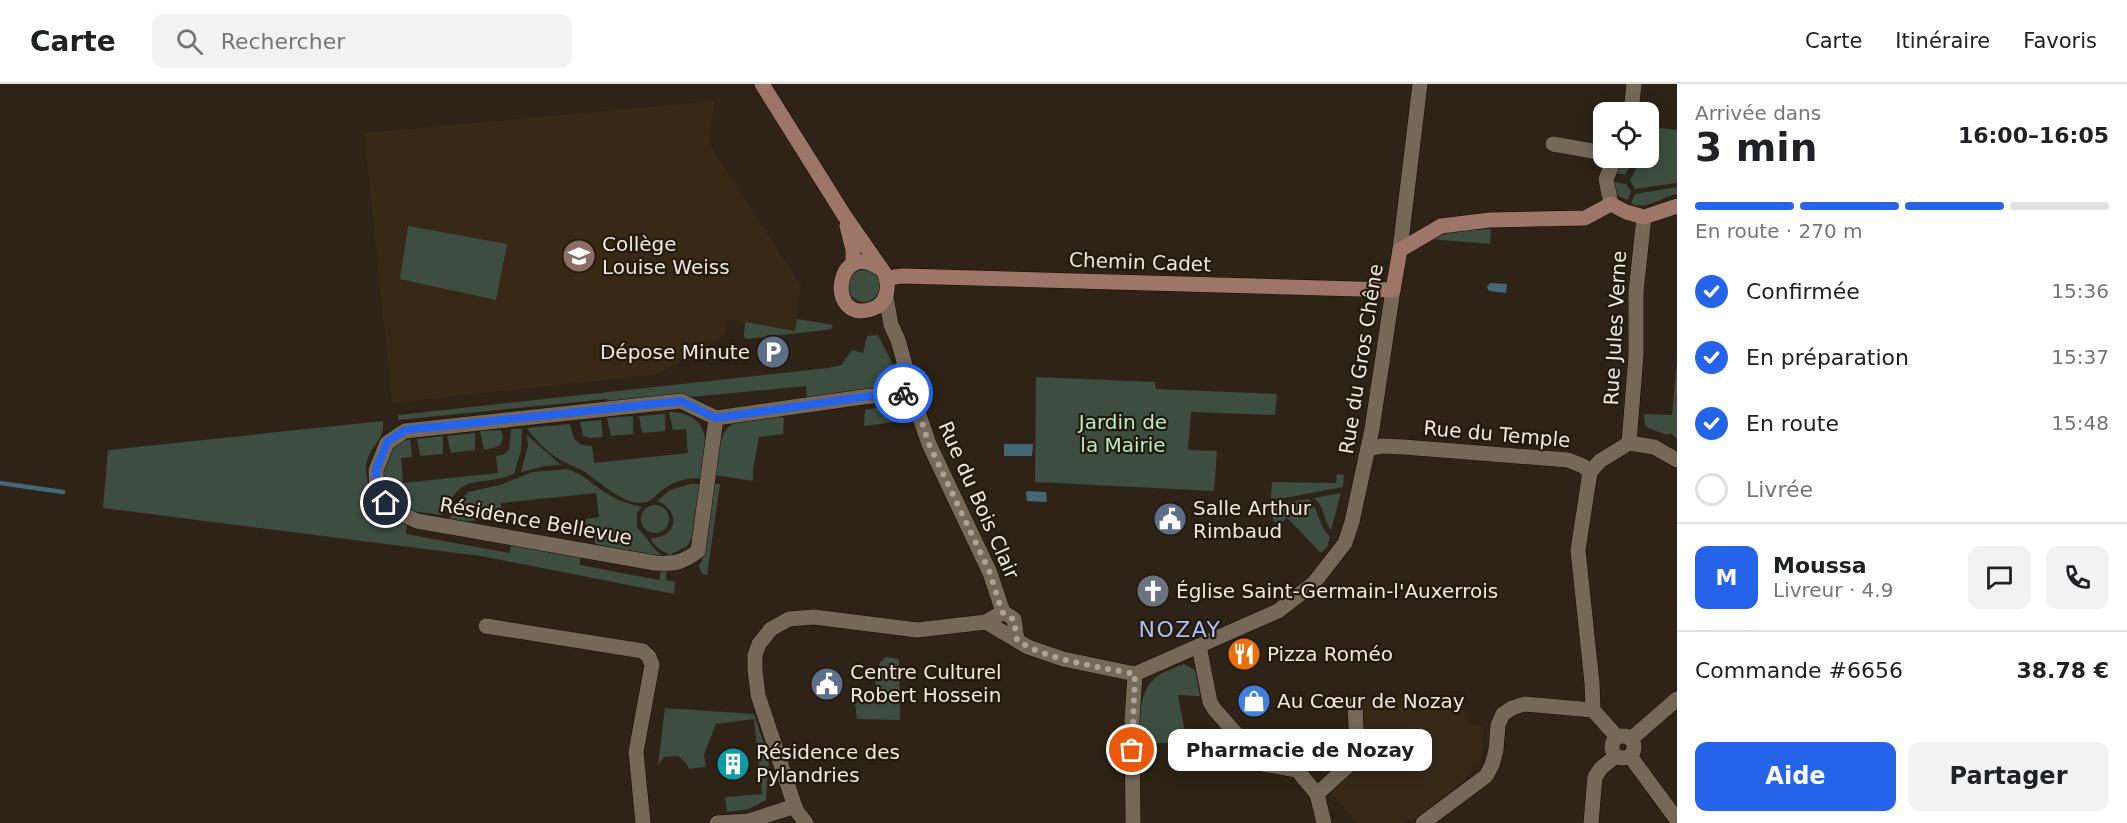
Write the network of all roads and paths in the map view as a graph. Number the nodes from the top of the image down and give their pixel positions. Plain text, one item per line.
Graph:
1 (762, 84) edge
2 (1420, 84) edge
3 (1634, 84) edge
4 (1632, 102) edge
5 (1553, 144) dead end
6 (1593, 151) edge
7 (1611, 168) edge
8 (1611, 204) junction
9 (1677, 206) edge
10 (844, 215) junction
11 (1644, 216) junction
12 (1400, 250) junction
13 (853, 264) junction
14 (884, 275) junction
15 (1393, 290) junction
16 (886, 297) junction
17 (870, 310) junction
18 (891, 325) junction
19 (912, 392) junction
20 (716, 418) junction
21 (1629, 443) junction
22 (1368, 449) junction
23 (1677, 460) edge
24 (1590, 472) junction
25 (1002, 612) junction
26 (986, 622) junction
27 (486, 626) dead end
28 (1017, 640) junction
29 (1199, 646) junction
30 (1135, 674) junction
31 (1677, 699) edge
32 (1354, 704) dead end
33 (1593, 710) junction
34 (1624, 738) junction
35 (1623, 756) junction
36 (1317, 794) junction
37 (795, 806) junction
38 (1677, 820) edge
39 (643, 823) edge
40 (717, 823) edge
41 (806, 823) edge
42 (1133, 823) edge
43 (1324, 823) edge
44 (1423, 823) edge
45 (1591, 823) edge

1 - 10 street
2 - 12 street, Rue du Gros Chêne
3 - 4 street
5 - 6 street
7 - 8 street
8 - 11 street
8 - 12 street
9 - 11 street
10 - 13 street
10 - 14 street
11 - 21 street, Rue Jules Verne
12 - 15 street, Rue du Gros Chêne
13 - 14 street
13 - 17 street
14 - 15 street, Chemin Cadet
14 - 16 street
15 - 22 street, Rue du Gros Chêne
16 - 17 street
16 - 18 street, Rue du Bois Clair
17 - 18 street
18 - 19 street, Rue du Bois Clair
19 - 20 street
19 - 25 street, Rue du Bois Clair
20 - 20 street, Résidence Bellevue
21 - 23 street
21 - 24 street, Rue du Temple
22 - 24 street, Rue du Temple
22 - 29 street, Rue du Gros Chêne
24 - 33 street
25 - 26 street
25 - 28 street, Rue du Bois Clair
26 - 28 street
26 - 37 street
27 - 39 street
28 - 30 street
29 - 30 street
29 - 36 street
30 - 42 street
31 - 34 street
32 - 36 street
33 - 34 street
33 - 44 street
34 - 35 street
35 - 38 street
35 - 45 street
36 - 43 street
37 - 40 street
37 - 41 street

